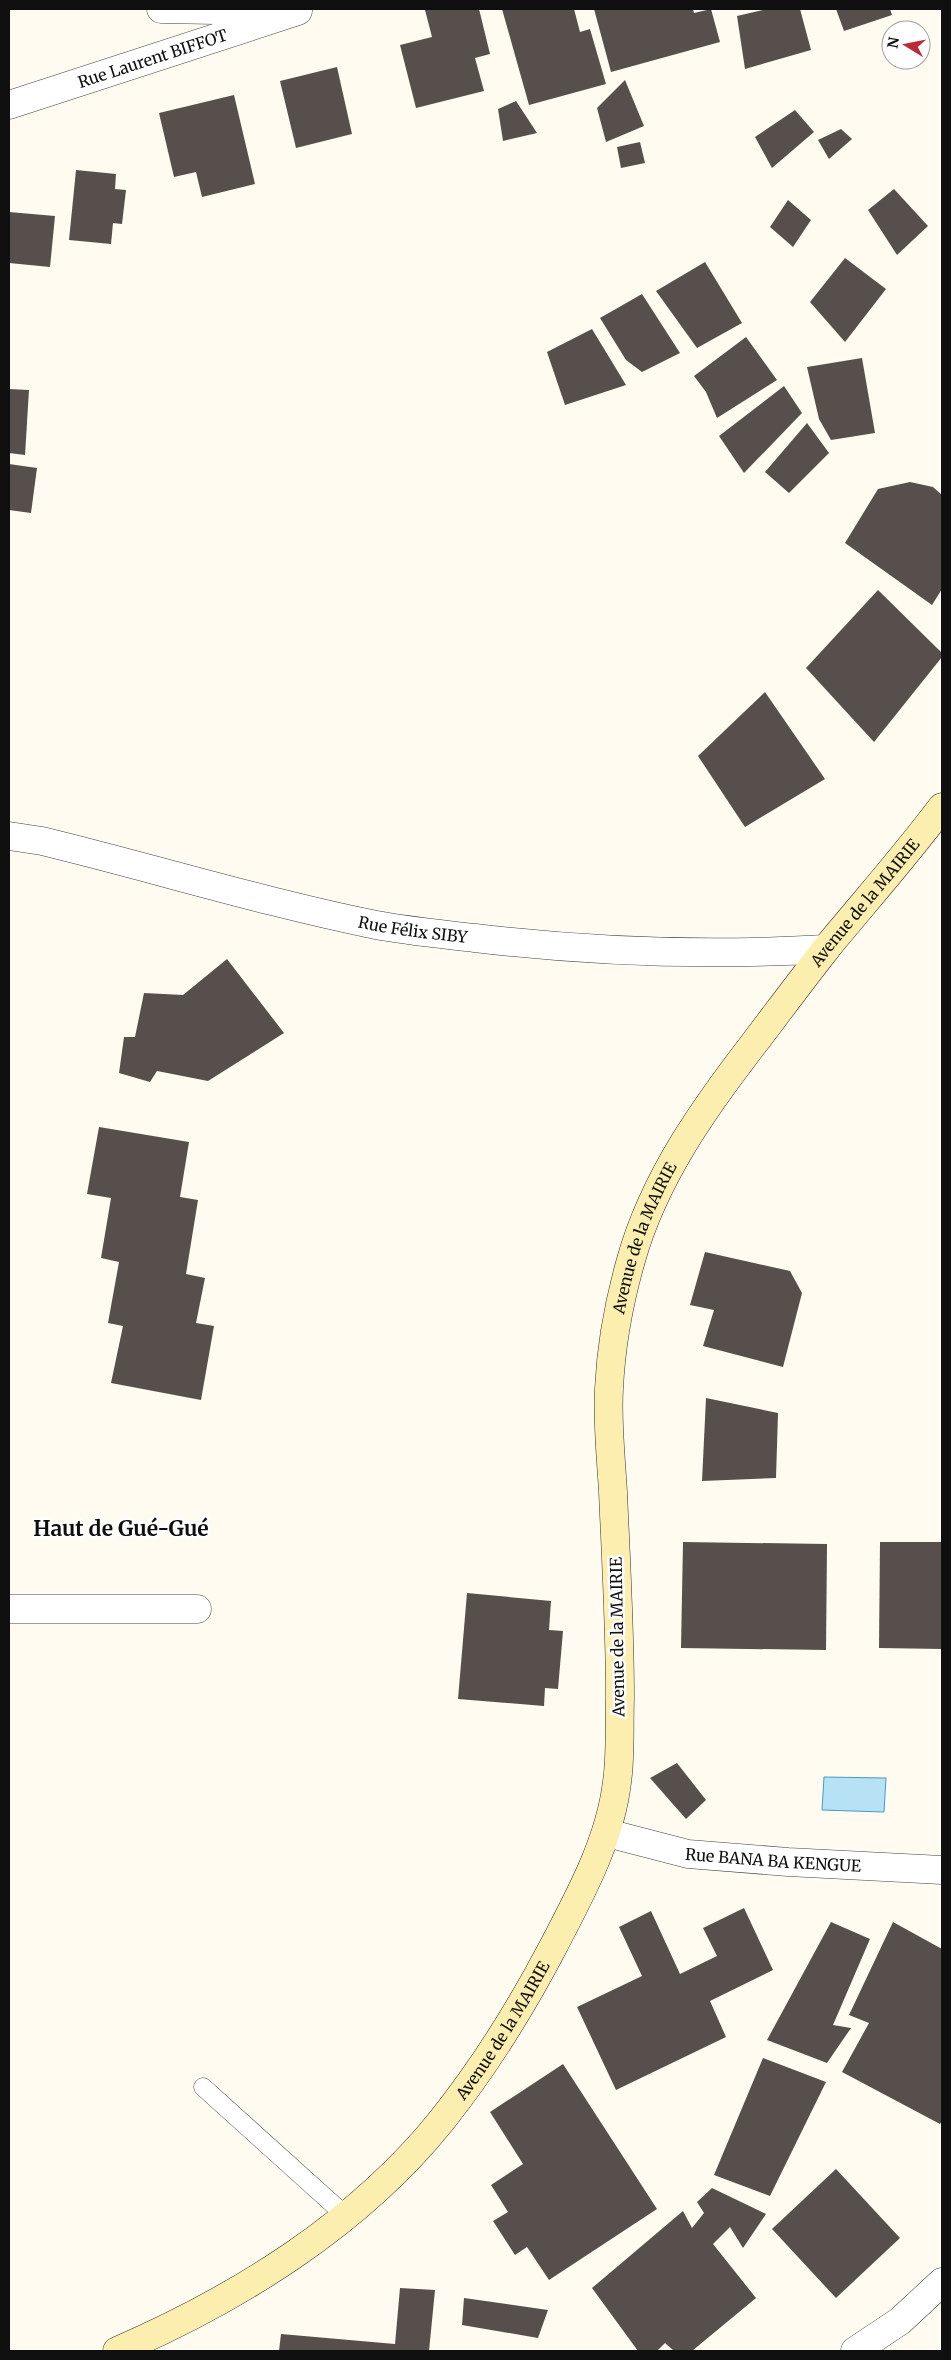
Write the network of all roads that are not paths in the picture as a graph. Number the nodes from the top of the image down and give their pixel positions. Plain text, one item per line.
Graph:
1 (161, 9) edge
2 (301, 10) edge
3 (9, 105) edge
4 (942, 808) edge
5 (9, 836) edge
6 (826, 949) junction
7 (9, 1609) edge
8 (197, 1609) dead end
9 (607, 1834) junction
10 (942, 1870) edge
11 (203, 2087) dead end
12 (346, 2216) junction
13 (942, 2282) edge
14 (117, 2351) edge
15 (855, 2351) edge

1 - 2 street
2 - 3 street, Rue Laurent BIFFOT
4 - 6 main road, Avenue de la MAIRIE
5 - 6 street, Rue Félix SIBY
6 - 9 main road, Avenue de la MAIRIE
7 - 8 street
9 - 10 street, Rue BANA BA KENGUE
9 - 12 main road, Avenue de la MAIRIE
11 - 12 lane
12 - 14 main road, Avenue de la MAIRIE
13 - 15 street

